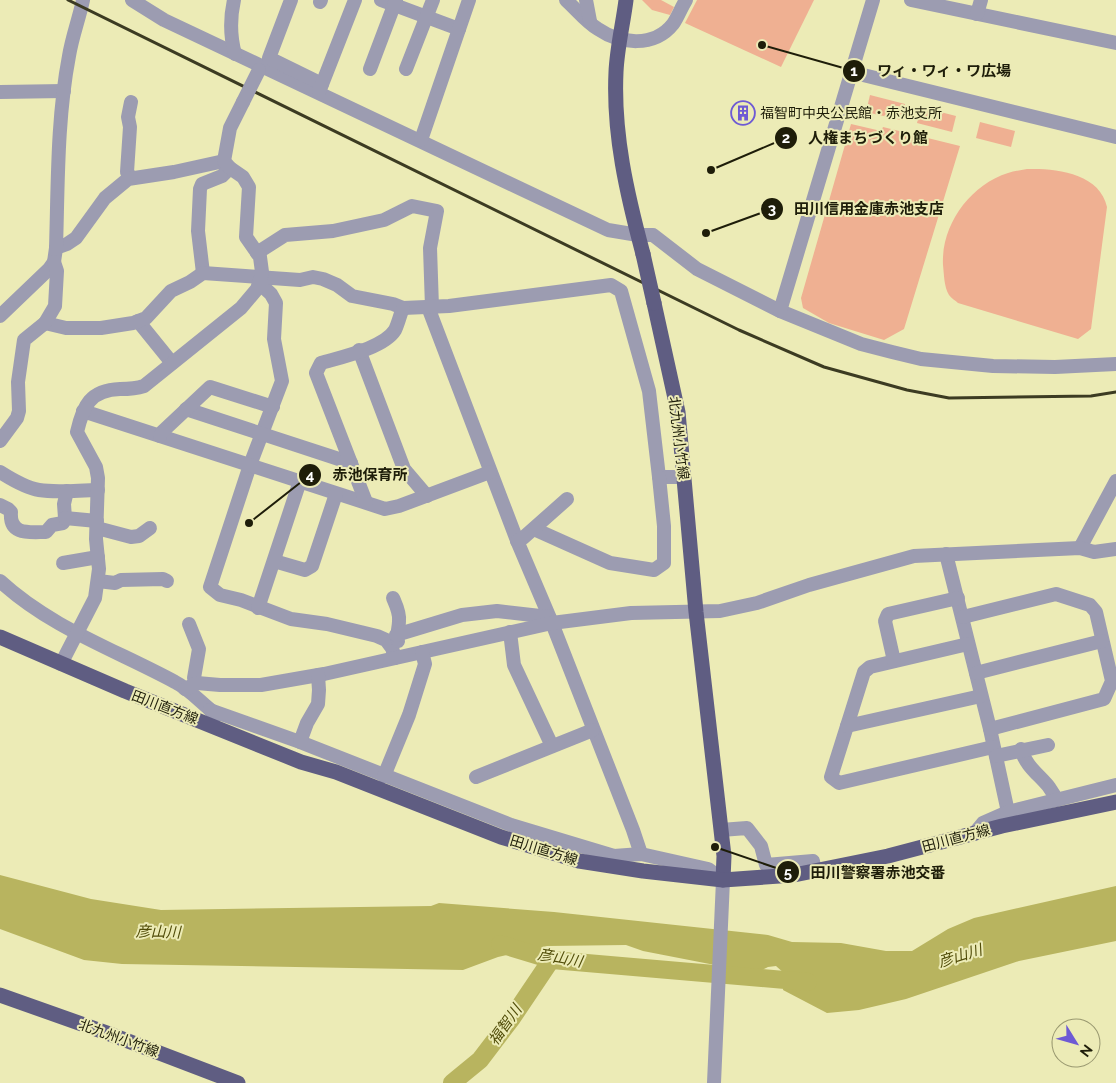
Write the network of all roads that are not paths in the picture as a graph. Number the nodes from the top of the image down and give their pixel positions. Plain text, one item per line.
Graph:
1 (83, 0) edge
2 (132, 0) edge
3 (234, 0) edge
4 (291, 0) edge
5 (355, 0) edge
6 (433, 0) edge
7 (469, 0) edge
8 (566, 0) edge
9 (586, 0) edge
10 (626, 0) edge
11 (686, 0) edge
12 (873, 0) edge
13 (911, 0) edge
14 (981, 0) edge
15 (391, 2) edge
16 (928, 2) edge
17 (977, 14) junction
18 (426, 17) junction
19 (590, 22) junction
20 (459, 29) junction
21 (620, 40) junction
22 (1116, 43) edge
23 (235, 54) junction
24 (260, 68) junction
25 (370, 69) dead end
26 (406, 69) dead end
27 (851, 72) junction
28 (320, 89) junction
29 (64, 91) junction
30 (0, 92) edge
31 (131, 102) dead end
32 (1116, 137) edge
33 (420, 140) junction
34 (227, 164) junction
35 (131, 178) junction
36 (638, 235) junction
37 (56, 248) junction
38 (257, 252) junction
39 (54, 262) junction
40 (203, 272) junction
41 (260, 280) junction
42 (430, 307) junction
43 (403, 308) junction
44 (780, 312) junction
45 (0, 316) edge
46 (138, 321) junction
47 (45, 323) junction
48 (359, 350) junction
49 (172, 363) junction
50 (1116, 364) edge
51 (273, 407) junction
52 (186, 409) junction
53 (82, 411) junction
54 (263, 435) junction
55 (160, 436) junction
56 (0, 441) edge
57 (351, 463) junction
58 (250, 465) junction
59 (0, 472) edge
60 (490, 472) junction
61 (659, 477) junction
62 (684, 477) junction
63 (1116, 481) edge
64 (300, 482) junction
65 (98, 490) junction
66 (67, 491) junction
67 (336, 494) junction
68 (427, 496) junction
69 (566, 499) dead end
70 (366, 502) junction
71 (0, 505) edge
72 (66, 518) junction
73 (97, 524) junction
74 (150, 528) dead end
75 (534, 529) junction
76 (517, 541) junction
77 (1080, 548) junction
78 (1116, 550) edge
79 (946, 554) junction
80 (98, 557) junction
81 (274, 561) junction
82 (63, 563) dead end
83 (0, 581) edge
84 (98, 581) junction
85 (167, 581) dead end
86 (393, 598) dead end
87 (958, 598) junction
88 (258, 608) junction
89 (696, 612) junction
90 (963, 617) junction
91 (550, 620) junction
92 (189, 624) dead end
93 (510, 632) junction
94 (76, 633) junction
95 (396, 635) junction
96 (0, 638) edge
97 (1102, 641) junction
98 (968, 644) junction
99 (422, 652) junction
100 (398, 657) junction
101 (894, 661) junction
102 (61, 664) junction
103 (976, 672) junction
104 (318, 675) junction
105 (191, 686) junction
106 (981, 696) junction
107 (210, 710) junction
108 (847, 726) junction
109 (990, 728) junction
110 (594, 730) junction
111 (300, 742) junction
112 (1048, 745) dead end
113 (552, 746) junction
114 (1021, 750) junction
115 (994, 751) junction
116 (325, 769) junction
117 (384, 776) junction
118 (476, 777) dead end
119 (1116, 785) edge
120 (1056, 800) junction
121 (1116, 802) edge
122 (1008, 812) junction
123 (721, 830) junction
124 (974, 834) junction
125 (641, 854) junction
126 (815, 871) junction
127 (723, 886) junction
128 (0, 995) edge
129 (238, 1083) edge
130 (714, 1083) edge

1 - 29 street
2 - 23 street
3 - 23 street
4 - 28 street
5 - 28 street
6 - 18 street
7 - 20 street
8 - 19 street
9 - 19 street
10 - 21 main road, 北九州小竹線
11 - 21 street
12 - 27 street
13 - 16 street
14 - 17 street
15 - 18 street
15 - 25 street
16 - 17 street
17 - 22 street
18 - 20 street
18 - 26 street
19 - 21 street
20 - 33 street
21 - 36 main road, 北九州小竹線
23 - 24 street
24 - 28 street
24 - 34 street, bridge
27 - 32 street
27 - 44 street
28 - 33 street
29 - 30 street
29 - 37 street
31 - 35 street
33 - 36 street
34 - 35 street
34 - 38 street
34 - 40 street
35 - 37 street
36 - 44 street
36 - 62 main road, 北九州小竹線, bridge
37 - 39 street
38 - 41 street
38 - 42 street
39 - 45 street
39 - 47 street
40 - 41 street
40 - 46 street
41 - 43 street
41 - 49 street
41 - 51 street
42 - 43 street
42 - 60 street
42 - 61 street
43 - 48 street
44 - 50 street
46 - 47 street
46 - 49 street
47 - 56 street
48 - 57 street
48 - 68 street
49 - 53 street
51 - 52 street
51 - 54 street
52 - 54 street
52 - 55 street
53 - 55 street
53 - 65 street
54 - 57 street
54 - 58 street
55 - 58 street
57 - 70 street
58 - 64 street
58 - 88 street
59 - 66 street
60 - 68 street
60 - 76 street
61 - 62 street
61 - 75 street
62 - 89 main road, 北九州小竹線
63 - 77 street
64 - 67 street
64 - 81 street
65 - 66 street
65 - 73 street
66 - 72 street
67 - 70 street
67 - 81 street
68 - 70 street
69 - 75 street
71 - 72 street
72 - 73 street
73 - 74 street
73 - 80 street
75 - 76 street
76 - 91 street
77 - 78 street
77 - 79 street
79 - 87 street
79 - 89 street
80 - 82 street
80 - 84 street
81 - 88 street
83 - 94 street
84 - 85 street
84 - 94 street
86 - 95 street
87 - 90 street
87 - 101 street
88 - 100 street
89 - 91 street
89 - 123 main road, 北九州小竹線
90 - 97 street
90 - 98 street
91 - 93 street
91 - 95 street
91 - 110 street
92 - 105 street
93 - 99 street
93 - 113 street
94 - 102 street
94 - 105 street
95 - 100 street
96 - 102 main road, 田川直方線
97 - 103 street
97 - 109 street
98 - 101 street
98 - 103 street
99 - 100 street
99 - 117 street
100 - 104 street
101 - 108 street
102 - 116 main road, 田川直方線
103 - 106 street
104 - 105 street
104 - 111 street
105 - 107 street
106 - 108 street
106 - 109 street
107 - 111 street
107 - 116 street
108 - 115 street
109 - 115 street
110 - 113 street
110 - 125 street
111 - 117 street
112 - 114 street
113 - 118 street
114 - 115 street
114 - 120 street
115 - 122 street
116 - 127 main road, 田川直方線
117 - 125 street
119 - 120 street
120 - 122 street
121 - 124 main road, 田川直方線
122 - 124 street
123 - 126 street
123 - 127 main road, 北九州小竹線
124 - 126 main road, 田川直方線
125 - 127 street
126 - 127 main road, 田川直方線
127 - 130 street
128 - 129 main road, 北九州小竹線

